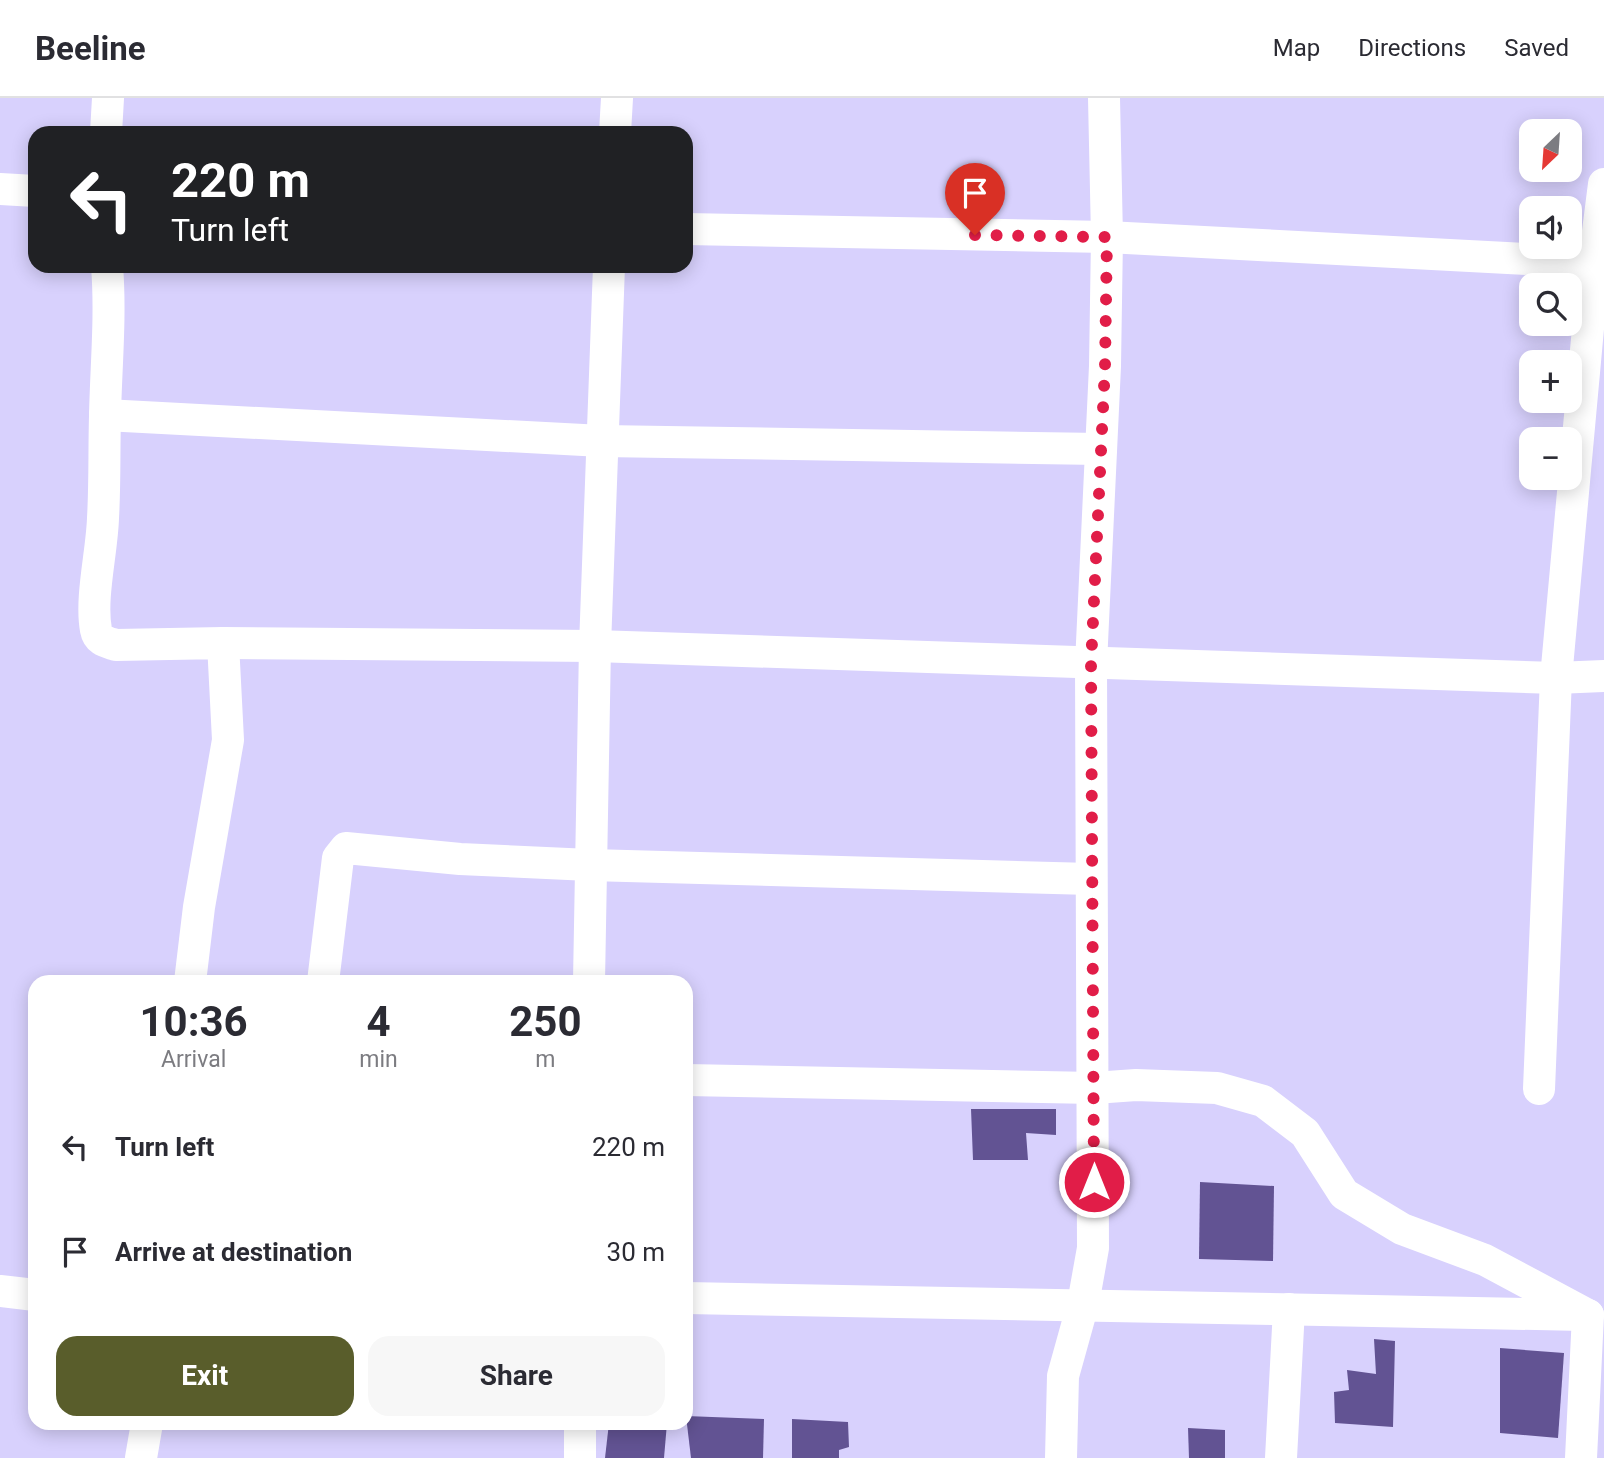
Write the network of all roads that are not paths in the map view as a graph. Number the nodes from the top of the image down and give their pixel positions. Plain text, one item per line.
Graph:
1 (108, 98) edge
2 (617, 98) edge
3 (1104, 98) edge
4 (106, 126) edge
5 (615, 126) edge
6 (1604, 184) edge
7 (0, 188) edge
8 (28, 190) edge
9 (693, 229) edge
10 (1107, 237) junction
11 (1599, 263) edge
12 (108, 273) edge
13 (609, 273) edge
14 (105, 415) junction
15 (603, 441) junction
16 (1101, 449) junction
17 (223, 643) junction
18 (595, 646) junction
19 (1091, 664) junction
20 (1604, 676) edge
21 (1556, 678) junction
22 (590, 865) junction
23 (1091, 879) junction
24 (191, 975) edge
25 (324, 975) edge
26 (589, 975) edge
27 (693, 1080) edge
28 (1094, 1088) junction
29 (1539, 1089) dead end
30 (0, 1291) edge
31 (28, 1294) edge
32 (693, 1298) edge
33 (1083, 1304) junction
34 (1289, 1309) junction
35 (1596, 1309) edge
36 (146, 1430) edge
37 (580, 1430) edge
38 (141, 1458) edge
39 (580, 1458) edge
40 (1061, 1458) edge
41 (1281, 1458) edge
42 (1581, 1458) edge

1 - 4 street
2 - 5 street
3 - 10 street
6 - 11 street
7 - 8 street
9 - 10 street
10 - 11 street
10 - 16 street
11 - 21 street
12 - 14 street
13 - 15 street
14 - 15 street
14 - 17 street
15 - 16 street
15 - 18 street
16 - 19 street
17 - 18 street
17 - 24 street
18 - 19 street
18 - 22 street
19 - 21 street
19 - 23 street
20 - 21 street
21 - 29 street
22 - 23 street
22 - 25 street
22 - 26 street
23 - 28 street
27 - 28 street
28 - 33 street
28 - 35 street
30 - 31 street
32 - 33 street
33 - 34 street
33 - 40 street
34 - 35 street
34 - 41 street
35 - 42 street
36 - 38 street
37 - 39 street

